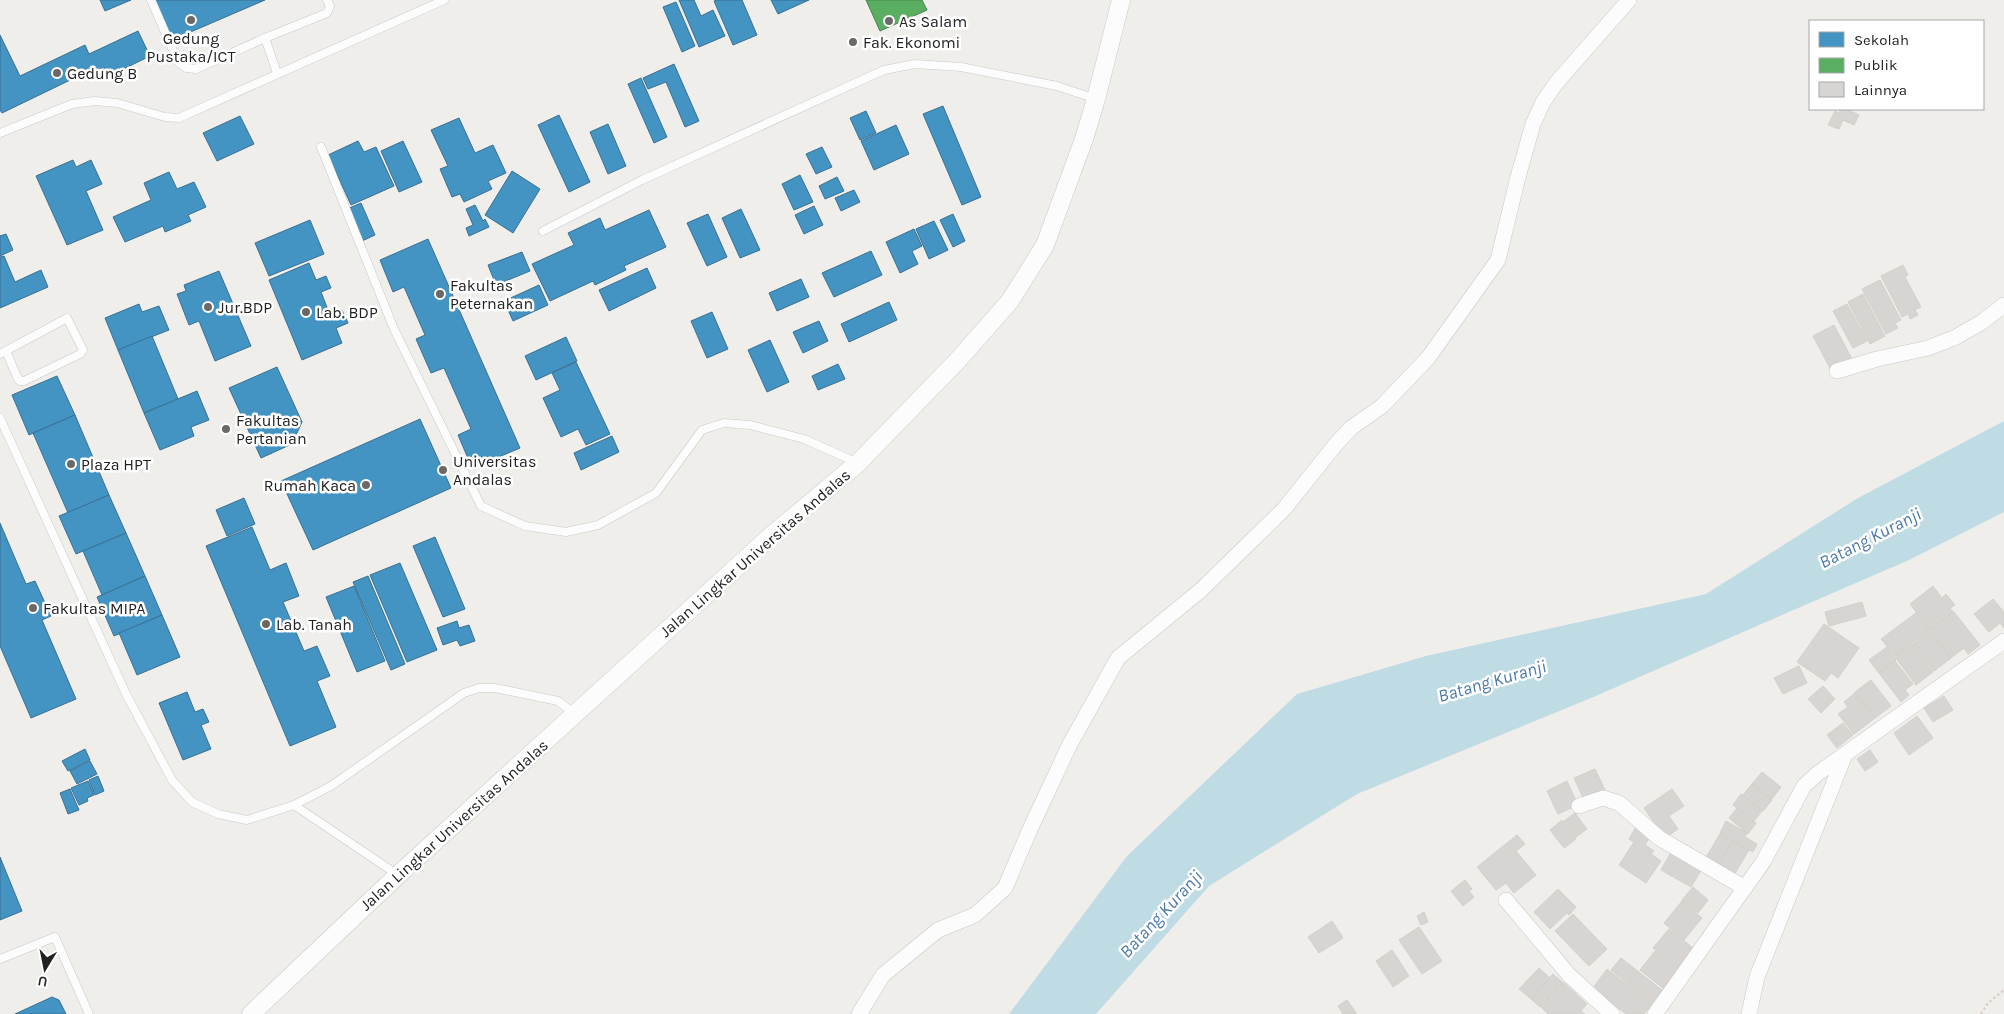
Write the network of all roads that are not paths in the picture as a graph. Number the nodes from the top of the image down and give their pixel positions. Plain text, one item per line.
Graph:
1 (151, 0) edge
2 (327, 0) edge
3 (444, 0) edge
4 (1121, 0) edge
5 (1629, 0) edge
6 (265, 38) junction
7 (278, 73) junction
8 (1096, 99) junction
9 (0, 133) edge
10 (321, 147) dead end
11 (543, 231) dead end
12 (2004, 305) edge
13 (3, 353) edge
14 (1837, 372) dead end
15 (0, 418) edge
16 (858, 462) junction
17 (2004, 641) edge
18 (575, 714) junction
19 (1844, 757) junction
20 (294, 805) junction
21 (1579, 806) dead end
22 (398, 874) junction
23 (1745, 888) junction
24 (1506, 900) dead end
25 (0, 958) edge
26 (90, 1014) edge
27 (251, 1014) edge
28 (858, 1014) edge
29 (1612, 1014) edge
30 (1656, 1014) edge
31 (1749, 1014) edge

1 - 6 lane
2 - 6 lane
3 - 7 lane
4 - 8 street, Jalan Lingkar Universitas Andalas
5 - 28 street
6 - 7 lane
7 - 9 lane
8 - 11 lane
8 - 16 street, Jalan Lingkar Universitas Andalas
10 - 16 lane
12 - 14 street
13 - 13 lane
15 - 20 lane
16 - 18 street, Jalan Lingkar Universitas Andalas
17 - 19 street
18 - 20 lane
18 - 22 street, Jalan Lingkar Universitas Andalas
19 - 23 street
19 - 31 street
20 - 22 lane
21 - 23 street
22 - 27 street, Jalan Lingkar Universitas Andalas
23 - 30 street
24 - 29 street
25 - 26 lane

